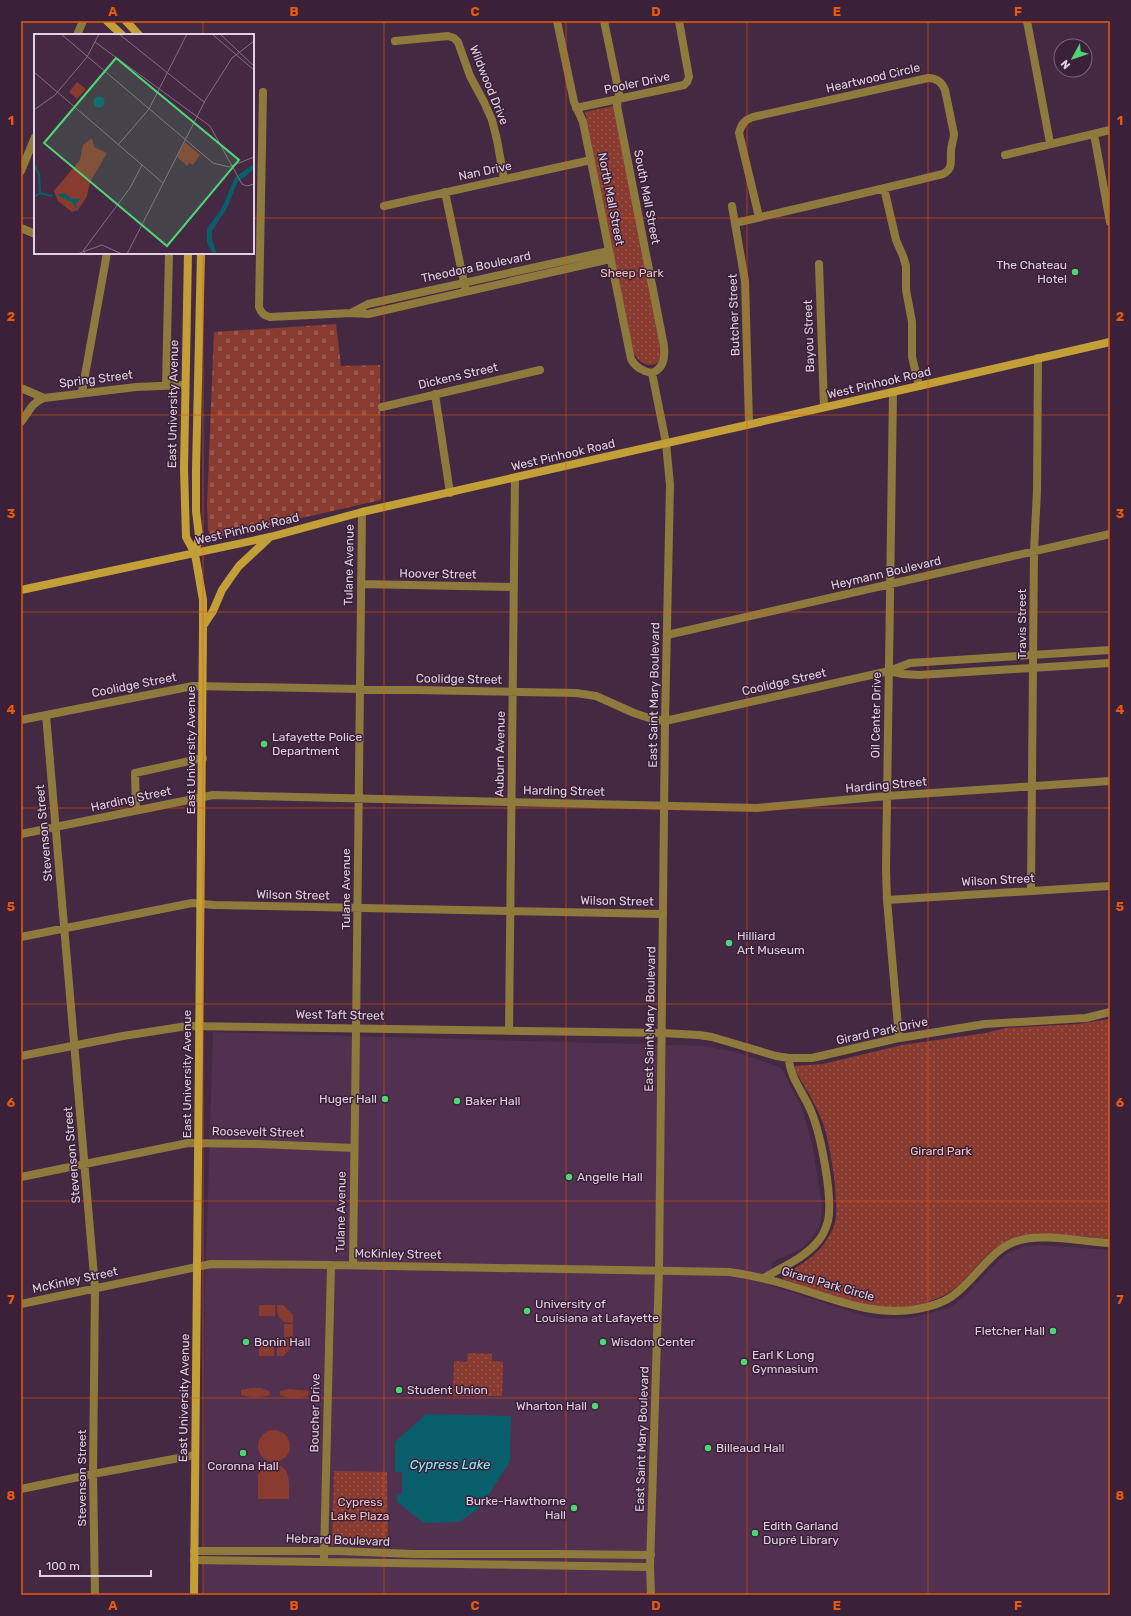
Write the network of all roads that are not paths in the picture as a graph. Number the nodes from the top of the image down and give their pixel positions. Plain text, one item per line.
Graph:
1 (83, 21) edge
2 (107, 21) edge
3 (126, 21) edge
4 (557, 21) edge
5 (604, 21) edge
6 (679, 21) edge
7 (1027, 21) edge
8 (77, 34) edge
9 (121, 34) edge
10 (138, 34) edge
11 (395, 41) dead end
12 (263, 92) dead end
13 (618, 98) junction
14 (576, 108) junction
15 (1110, 130) edge
16 (1094, 134) junction
17 (34, 139) edge
18 (1050, 143) junction
19 (1005, 155) dead end
20 (590, 160) junction
21 (21, 171) edge
22 (504, 179) junction
23 (884, 188) junction
24 (445, 192) junction
25 (384, 206) dead end
26 (732, 206) dead end
27 (758, 217) junction
28 (1110, 222) edge
29 (735, 223) junction
30 (21, 228) edge
31 (34, 234) edge
32 (107, 254) edge
33 (169, 254) edge
34 (188, 254) edge
35 (201, 254) edge
36 (610, 255) junction
37 (818, 264) dead end
38 (464, 282) junction
39 (465, 292) junction
40 (351, 313) junction
41 (1110, 342) edge
42 (1038, 358) junction
43 (540, 370) dead end
44 (652, 373) junction
45 (166, 384) junction
46 (185, 385) junction
47 (198, 385) junction
48 (919, 386) junction
49 (21, 388) edge
50 (82, 392) junction
51 (893, 392) junction
52 (435, 394) junction
53 (44, 398) junction
54 (382, 407) dead end
55 (824, 407) junction
56 (21, 422) edge
57 (750, 424) junction
58 (666, 443) junction
59 (515, 478) junction
60 (450, 493) junction
61 (362, 512) junction
62 (1110, 534) edge
63 (270, 537) junction
64 (1034, 551) junction
65 (195, 554) junction
66 (361, 584) junction
67 (890, 584) junction
68 (514, 587) junction
69 (21, 590) edge
70 (203, 626) junction
71 (667, 635) junction
72 (1110, 650) edge
73 (1034, 654) junction
74 (1110, 662) edge
75 (1034, 668) junction
76 (889, 671) junction
77 (203, 686) junction
78 (359, 690) junction
79 (513, 693) junction
80 (46, 715) junction
81 (21, 720) edge
82 (665, 721) junction
83 (203, 758) junction
84 (1110, 781) edge
85 (1032, 786) junction
86 (887, 796) junction
87 (202, 797) junction
88 (359, 799) junction
89 (512, 802) junction
90 (664, 805) junction
91 (136, 810) junction
92 (55, 827) junction
93 (21, 834) edge
94 (1110, 886) edge
95 (1031, 890) junction
96 (887, 900) junction
97 (201, 904) junction
98 (358, 908) junction
99 (511, 910) junction
100 (663, 914) junction
101 (64, 928) junction
102 (21, 937) edge
103 (1110, 1012) edge
104 (200, 1026) junction
105 (356, 1027) junction
106 (509, 1030) junction
107 (662, 1033) junction
108 (899, 1038) junction
109 (74, 1046) junction
110 (21, 1056) edge
111 (789, 1058) junction
112 (199, 1143) junction
113 (354, 1148) junction
114 (84, 1163) junction
115 (21, 1177) edge
116 (1110, 1243) edge
117 (331, 1265) junction
118 (352, 1265) junction
119 (197, 1267) junction
120 (659, 1271) junction
121 (764, 1278) junction
122 (95, 1288) junction
123 (21, 1304) edge
124 (195, 1455) junction
125 (93, 1474) junction
126 (21, 1489) edge
127 (194, 1550) junction
128 (249, 1550) junction
129 (325, 1552) junction
130 (596, 1554) junction
131 (480, 1555) junction
132 (651, 1555) junction
133 (194, 1560) junction
134 (249, 1561) junction
135 (324, 1562) junction
136 (480, 1564) junction
137 (595, 1566) junction
138 (650, 1567) junction
139 (95, 1595) edge
140 (194, 1595) edge
141 (651, 1595) edge

1 - 8 street
2 - 9 main road
3 - 10 main road
4 - 14 street, North Mall Street
5 - 13 street, South Mall Street
6 - 13 street, Pooler Drive
7 - 18 street
11 - 22 street, Wildwood Drive
12 - 40 street, Theodora Boulevard
13 - 14 street, Pooler Drive
13 - 44 street, South Mall Street
14 - 20 street, North Mall Street
15 - 16 street
16 - 18 street
16 - 28 street
17 - 21 street
18 - 19 street
20 - 22 street, Nan Drive
20 - 36 street, North Mall Street
22 - 24 street, Nan Drive
23 - 27 street, Heartwood Circle
23 - 27 street, Heartwood Circle
23 - 48 street
24 - 25 street, Nan Drive
24 - 38 street
26 - 29 street, Butcher Street
27 - 29 street, Heartwood Circle
29 - 57 street, Butcher Street
30 - 31 street
32 - 50 street
33 - 45 street
34 - 46 main road, East University Avenue
35 - 47 main road, East University Avenue
36 - 38 street, Theodora Boulevard
36 - 39 street, Theodora Boulevard
36 - 44 street, North Mall Street
37 - 55 street, Bayou Street
38 - 39 street
38 - 40 street, Theodora Boulevard
39 - 40 street, Theodora Boulevard
41 - 42 main road, West Pinhook Road
42 - 48 main road, West Pinhook Road
42 - 64 street, Travis Street
43 - 52 street, Dickens Street
44 - 58 street, East Saint Mary Boulevard
45 - 46 street, Spring Street
45 - 50 street, Spring Street
46 - 47 main road
46 - 65 main road, East University Avenue
47 - 65 main road, East University Avenue
48 - 51 main road, West Pinhook Road
49 - 53 street
50 - 53 street, Spring Street
51 - 55 main road, West Pinhook Road
51 - 67 street, Oil Center Drive
52 - 54 street, Dickens Street
52 - 60 street
53 - 56 street, Spring Street
55 - 57 main road, West Pinhook Road
57 - 58 main road, West Pinhook Road
58 - 59 main road, West Pinhook Road
58 - 71 street, East Saint Mary Boulevard
59 - 60 main road, West Pinhook Road
59 - 68 street, Auburn Avenue
60 - 61 main road, West Pinhook Road
61 - 63 main road, West Pinhook Road
61 - 66 street, Tulane Avenue
62 - 64 street, Heymann Boulevard
63 - 65 main road, West Pinhook Road
63 - 70 main road
64 - 67 street, Heymann Boulevard
64 - 73 street, Travis Street
65 - 69 main road, West Pinhook Road
65 - 70 main road, East University Avenue
66 - 68 street, Hoover Street
66 - 78 street, Tulane Avenue
67 - 71 street, Heymann Boulevard
67 - 76 street, Oil Center Drive
68 - 79 street, Auburn Avenue
70 - 77 main road, East University Avenue
71 - 82 street, East Saint Mary Boulevard
72 - 73 street, Coolidge Street
73 - 75 street, Travis Street
73 - 76 street, Coolidge Street
74 - 75 street, Coolidge Street
75 - 76 street, Coolidge Street
75 - 85 street, Travis Street
76 - 82 street, Coolidge Street
76 - 86 street, Oil Center Drive
77 - 78 street, Coolidge Street
77 - 80 street, Coolidge Street
77 - 83 main road, East University Avenue
78 - 79 street, Coolidge Street
78 - 88 street, Tulane Avenue
79 - 82 street, Coolidge Street
79 - 89 street, Auburn Avenue
80 - 81 street, Coolidge Street
80 - 92 street, Stevenson Street
82 - 90 street, East Saint Mary Boulevard
83 - 87 main road, East University Avenue
83 - 91 street
84 - 85 street, Harding Street
85 - 86 street, Harding Street
85 - 95 street, Travis Street
86 - 90 street, Harding Street
86 - 96 street, Oil Center Drive
87 - 88 street, Harding Street
87 - 91 street, Harding Street
87 - 97 main road, East University Avenue
88 - 89 street, Harding Street
88 - 98 street, Tulane Avenue
89 - 90 street, Harding Street
89 - 99 street, Auburn Avenue
90 - 100 street, East Saint Mary Boulevard
91 - 92 street, Harding Street
92 - 93 street, Harding Street
92 - 101 street, Stevenson Street
94 - 95 street, Wilson Street
95 - 96 street, Wilson Street
96 - 108 street, Oil Center Drive
97 - 98 street, Wilson Street
97 - 101 street, Wilson Street
97 - 104 main road, East University Avenue
98 - 99 street, Wilson Street
98 - 105 street, Tulane Avenue
99 - 100 street, Wilson Street
99 - 106 street, Auburn Avenue
100 - 107 street, East Saint Mary Boulevard
101 - 102 street, Wilson Street
101 - 109 street, Stevenson Street
103 - 108 street, Girard Park Drive
104 - 105 street, West Taft Street
104 - 109 street, West Taft Street
104 - 112 main road, East University Avenue
105 - 106 street, West Taft Street
105 - 113 street, Tulane Avenue
106 - 107 street, West Taft Street
107 - 111 street, Girard Park Drive
107 - 120 street, East Saint Mary Boulevard
108 - 111 street, Girard Park Drive
109 - 110 street, West Taft Street
109 - 114 street, Stevenson Street
111 - 121 street
112 - 113 street, Roosevelt Street
112 - 114 street, Roosevelt Street
112 - 119 main road, East University Avenue
113 - 118 street, Tulane Avenue
114 - 115 street, Roosevelt Street
114 - 122 street, Stevenson Street
116 - 121 street, Girard Park Circle
117 - 118 street, McKinley Street
117 - 119 street, McKinley Street
117 - 129 street, Boucher Drive
118 - 120 street, McKinley Street
119 - 122 street, McKinley Street
119 - 124 main road, East University Avenue
120 - 121 street, Girard Park Circle
120 - 132 street, East Saint Mary Boulevard
122 - 123 street, McKinley Street
122 - 125 street, Stevenson Street
124 - 125 street
124 - 127 main road, East University Avenue
125 - 126 street
125 - 139 street, Stevenson Street
127 - 128 street, Hebrard Boulevard
127 - 133 main road, East University Avenue
128 - 129 street, Hebrard Boulevard
128 - 134 street
129 - 131 street, Hebrard Boulevard
129 - 135 street, Boucher Drive
130 - 131 street, Hebrard Boulevard
130 - 132 street, Hebrard Boulevard
130 - 137 street
131 - 136 street
132 - 138 street, East Saint Mary Boulevard
133 - 134 street, Hebrard Boulevard
133 - 140 main road, East University Avenue
134 - 135 street, Hebrard Boulevard
135 - 136 street, Hebrard Boulevard
136 - 137 street, Hebrard Boulevard
137 - 138 street, Hebrard Boulevard
138 - 141 street, East Saint Mary Boulevard

